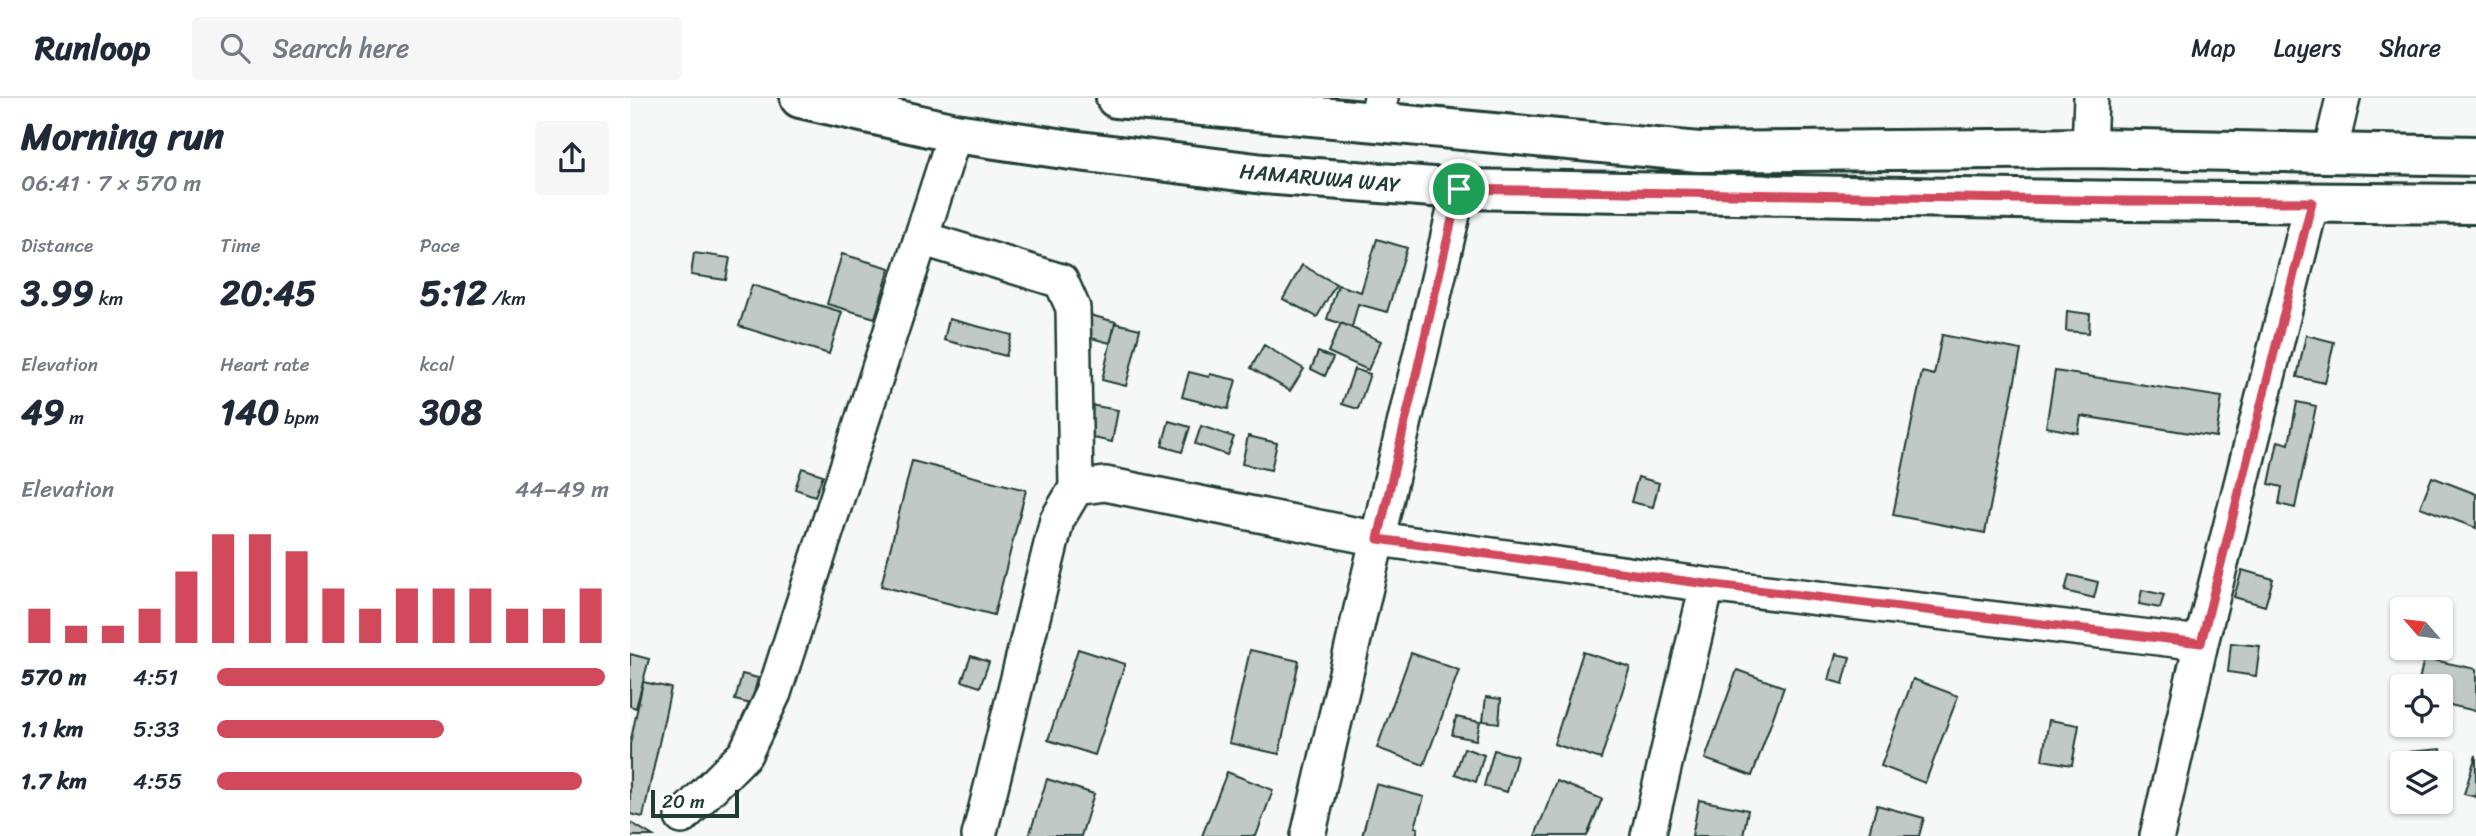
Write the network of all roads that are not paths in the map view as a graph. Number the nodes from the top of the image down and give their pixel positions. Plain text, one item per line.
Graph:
1 (800, 98) edge
2 (1116, 98) edge
3 (2091, 98) edge
4 (2343, 98) edge
5 (1378, 111) edge
6 (955, 133) junction
7 (2090, 148) junction
8 (2330, 153) junction
9 (2476, 156) edge
10 (1459, 189) junction
11 (2312, 202) junction
12 (2476, 204) edge
13 (920, 238) junction
14 (1076, 488) junction
15 (1378, 539) junction
16 (1707, 584) junction
17 (2201, 643) junction
18 (682, 817) dead end
19 (979, 836) edge
20 (1308, 836) edge
21 (1648, 836) edge
22 (2157, 836) edge

1 - 6 main road, HAMARUWA WAY
2 - 5 main road
3 - 7 street
4 - 8 street
5 - 7 main road
6 - 10 main road, HAMARUWA WAY
6 - 13 street
7 - 8 main road
8 - 9 main road
10 - 11 main road, HAMARUWA WAY
10 - 15 street
11 - 12 main road, HAMARUWA WAY
11 - 17 street
13 - 14 street
13 - 18 street
14 - 15 street
14 - 19 street
15 - 16 street
15 - 20 street
16 - 17 street
16 - 21 street
17 - 22 street

